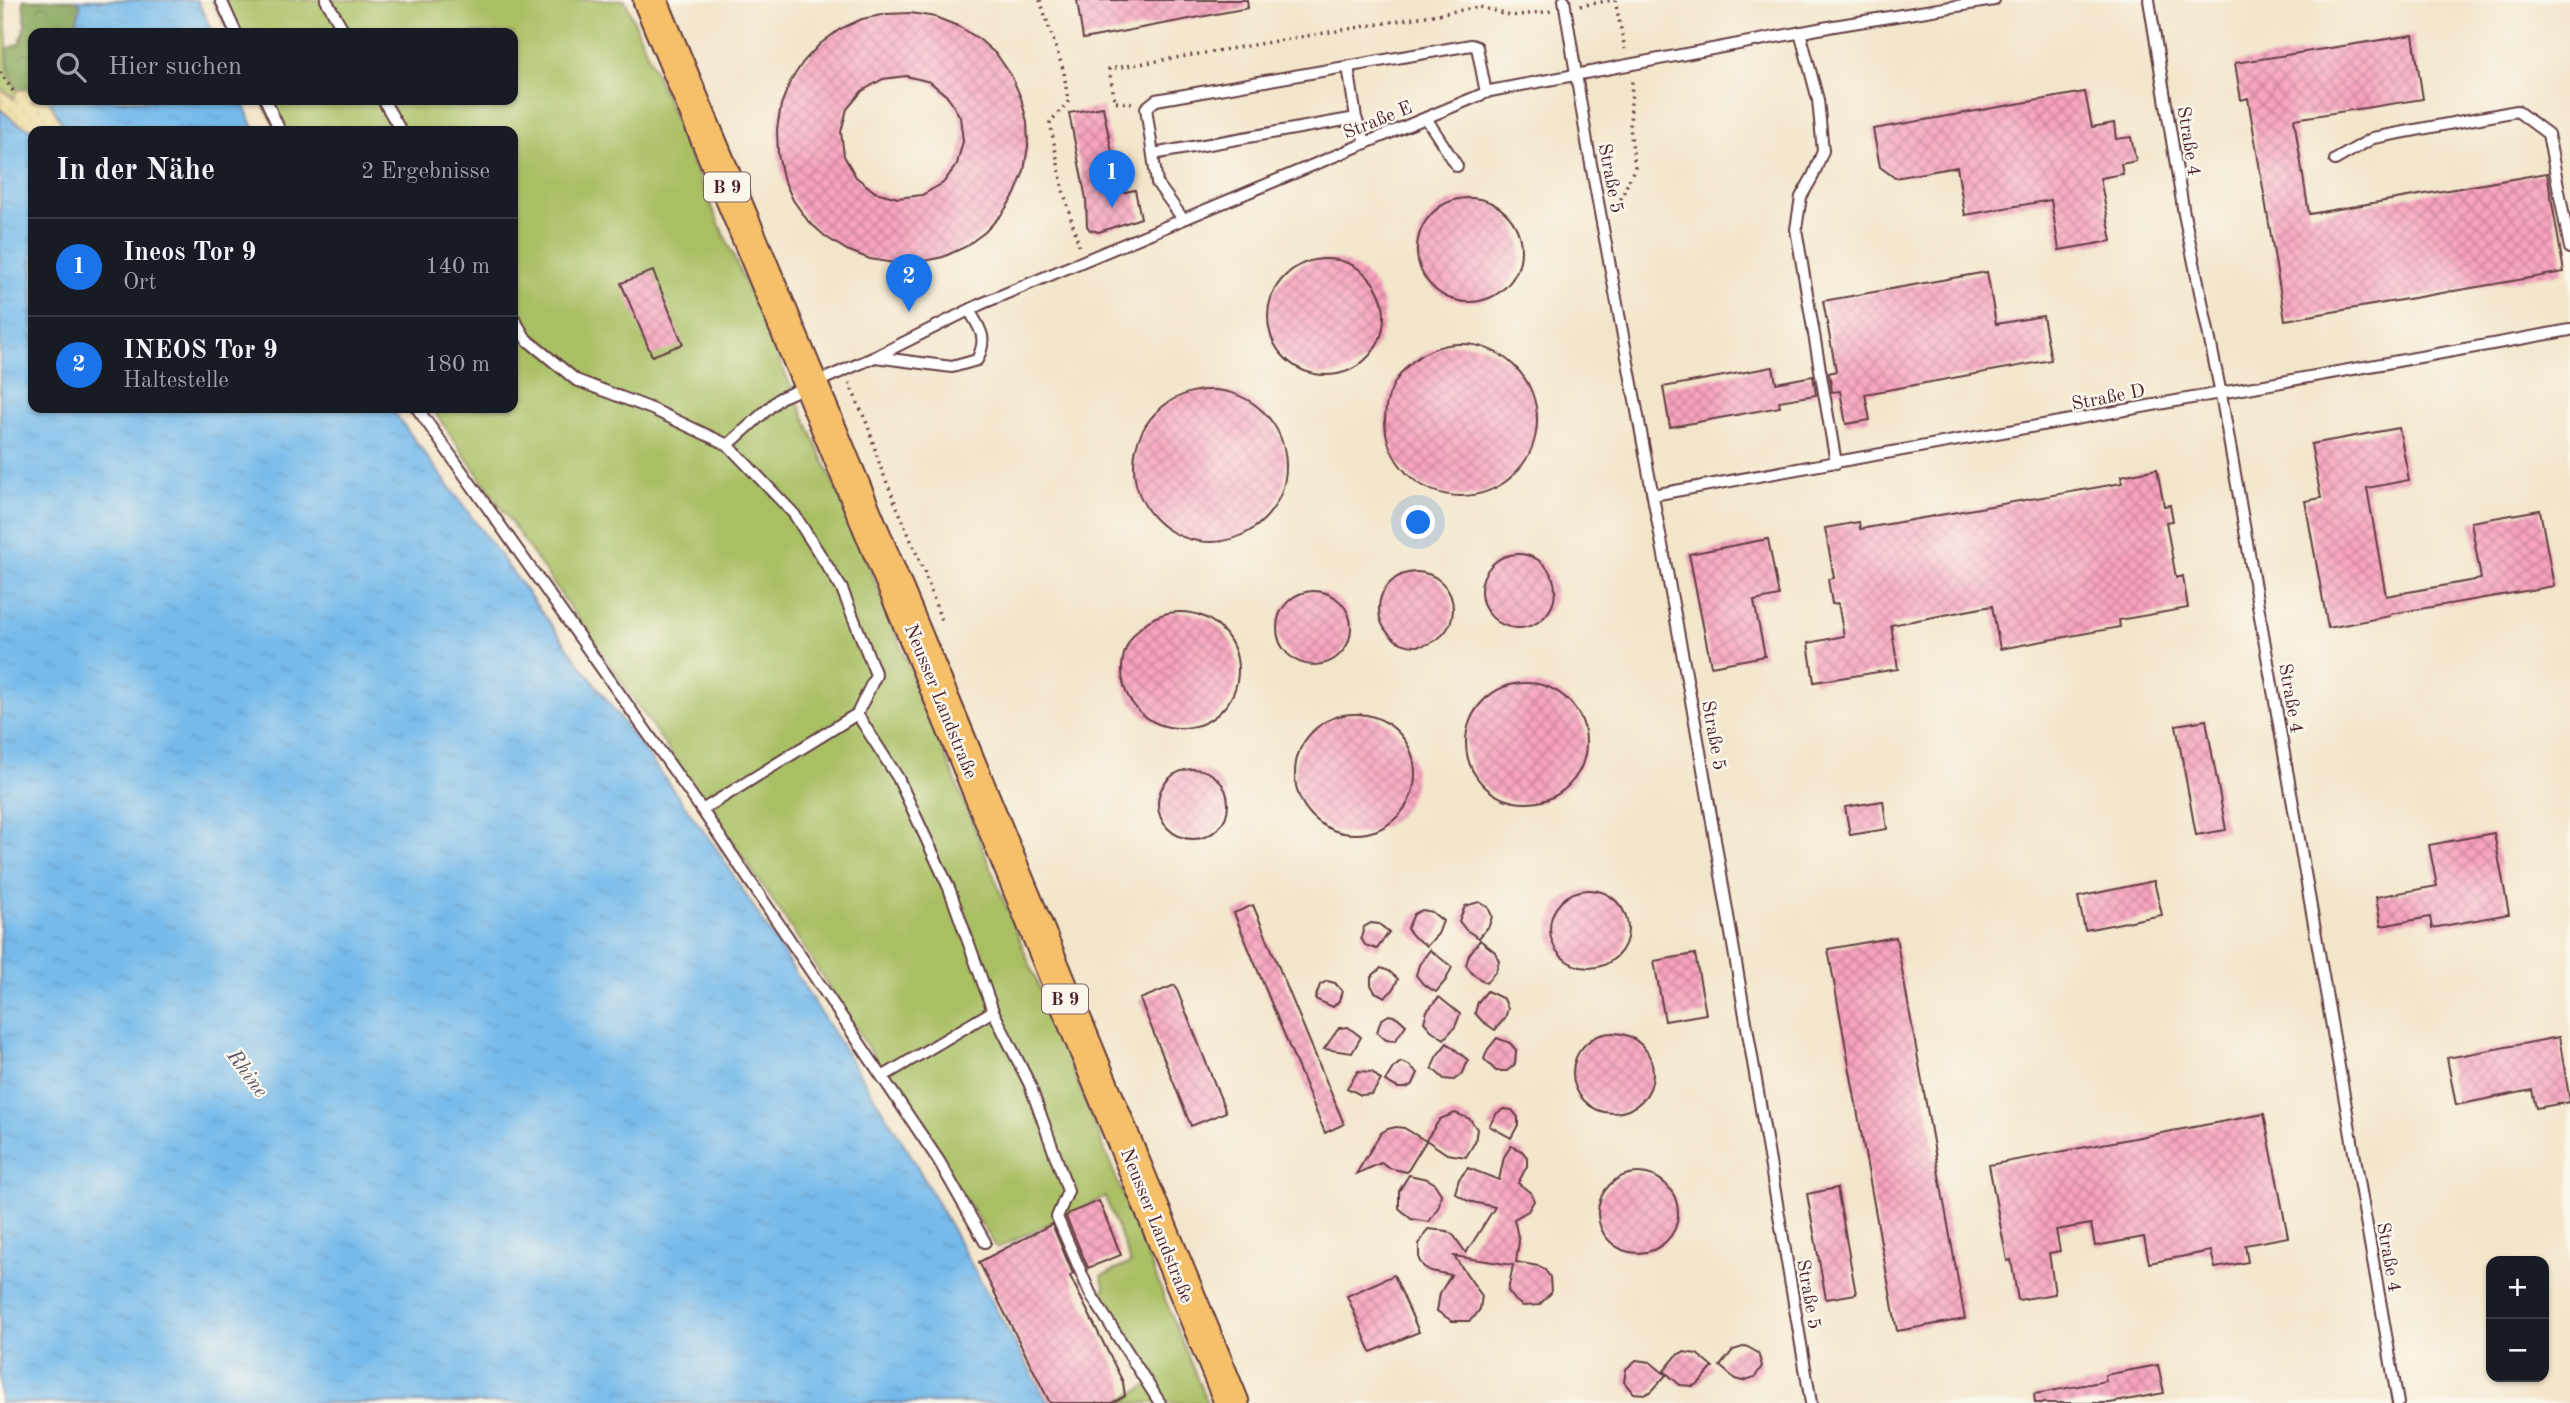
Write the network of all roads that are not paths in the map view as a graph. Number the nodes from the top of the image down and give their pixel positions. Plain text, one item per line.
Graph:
1 (221, 0) edge
2 (326, 0) edge
3 (650, 0) edge
4 (1994, 0) edge
5 (2149, 0) edge
6 (1565, 5) edge
7 (234, 28) edge
8 (342, 28) edge
9 (1800, 32) junction
10 (1348, 66) junction
11 (1577, 75) junction
12 (1486, 93) junction
13 (268, 105) edge
14 (386, 105) edge
15 (1356, 118) junction
16 (1426, 118) junction
17 (278, 126) edge
18 (398, 126) edge
19 (1366, 143) junction
20 (1153, 154) junction
21 (2335, 160) dead end
22 (1457, 166) dead end
23 (1183, 219) junction
24 (2570, 248) edge
25 (969, 310) junction
26 (518, 325) edge
27 (2570, 330) edge
28 (875, 357) junction
29 (809, 386) junction
30 (2221, 394) junction
31 (421, 413) edge
32 (728, 445) junction
33 (1836, 463) junction
34 (1653, 495) junction
35 (857, 714) junction
36 (702, 810) junction
37 (993, 1011) junction
38 (882, 1077) junction
39 (985, 1242) dead end
40 (1160, 1403) edge
41 (1232, 1403) edge
42 (1811, 1403) edge
43 (2398, 1403) edge

1 - 7 lane
2 - 8 lane
3 - 29 main road, Neusser Landstraße / B 9
4 - 9 lane, Straße E
5 - 30 lane, Straße 4
6 - 11 lane, Straße 5
9 - 11 lane, Straße E
9 - 33 lane
10 - 12 lane
10 - 15 lane
10 - 20 lane
11 - 12 lane, Straße E
11 - 34 lane, Straße 5
12 - 16 lane, Straße E
13 - 17 lane
14 - 18 lane
15 - 19 lane
15 - 20 lane
16 - 19 lane, Straße E
16 - 22 lane
19 - 23 lane, Straße E
20 - 23 lane
21 - 24 lane
23 - 25 lane, Straße E
25 - 28 lane, Straße E
25 - 28 lane
26 - 32 lane
27 - 30 lane, Straße D
28 - 29 lane, Straße E
29 - 32 lane, Straße E
29 - 41 main road, Neusser Landstraße / B 9
30 - 33 lane, Straße D
30 - 43 lane, Straße 4
31 - 36 lane
32 - 35 lane
33 - 34 lane, Straße D
34 - 42 lane, Straße 5
35 - 36 lane
35 - 37 lane
36 - 38 lane
37 - 38 lane
37 - 40 lane
38 - 39 lane

